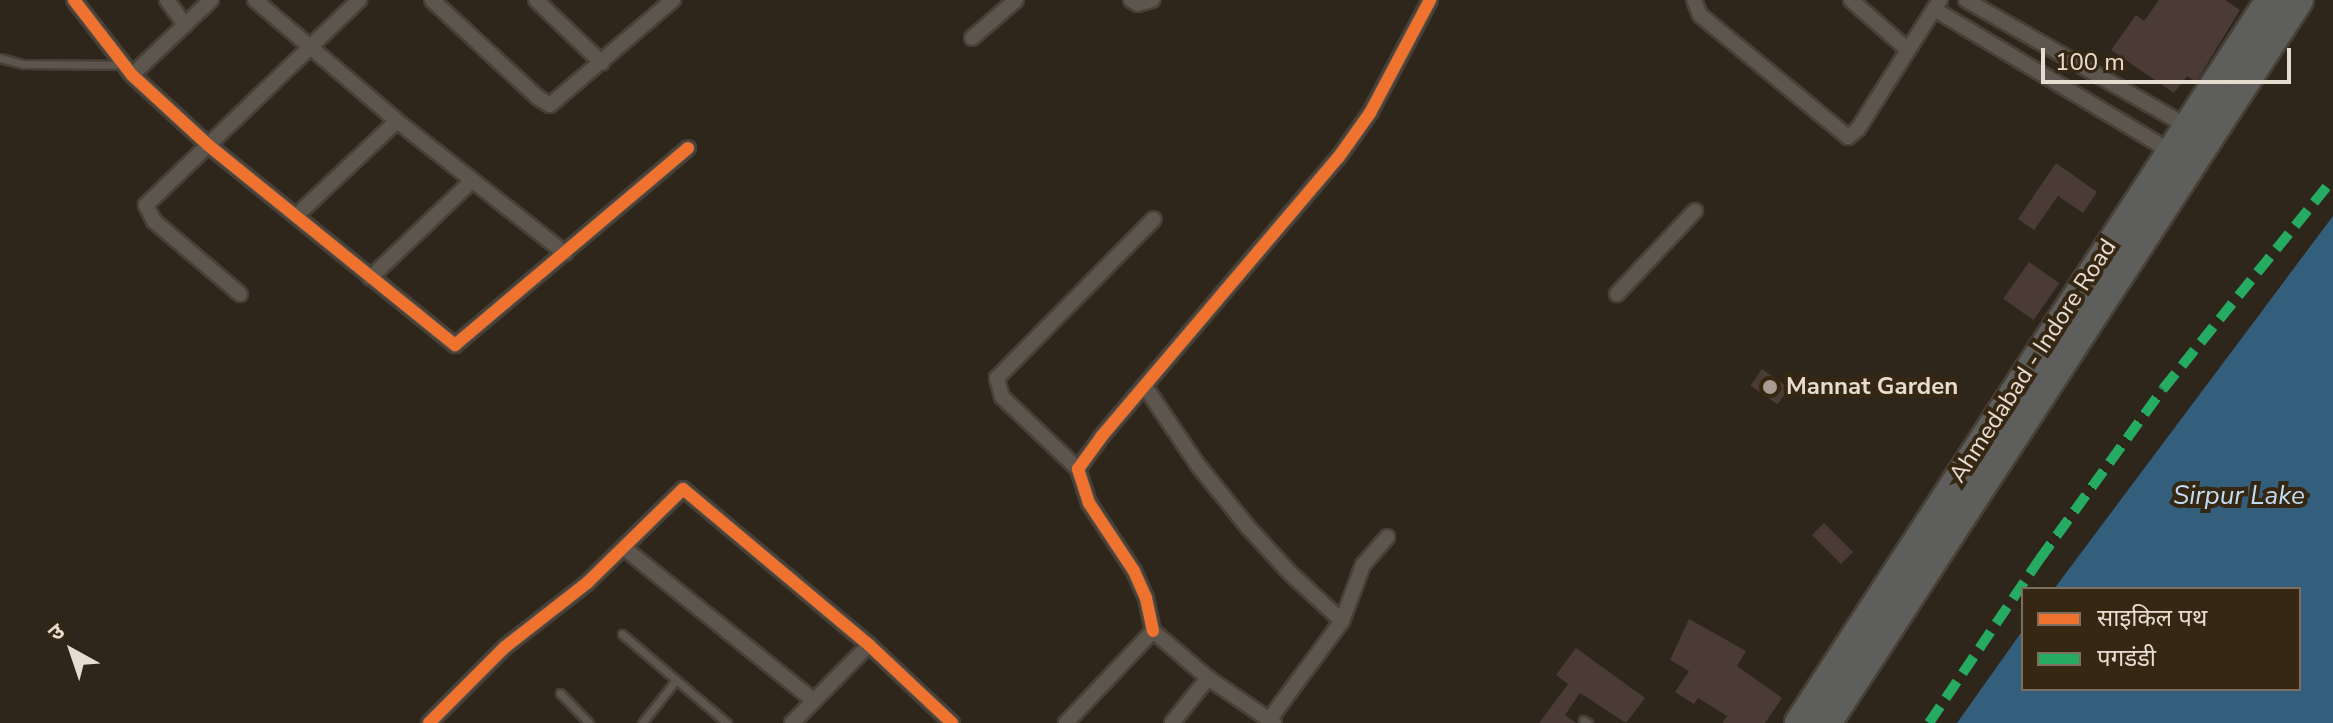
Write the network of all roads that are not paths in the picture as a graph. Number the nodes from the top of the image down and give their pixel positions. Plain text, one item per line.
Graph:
1 (74, 0) edge
2 (167, 0) edge
3 (211, 0) edge
4 (255, 0) edge
5 (359, 0) edge
6 (432, 0) edge
7 (536, 0) edge
8 (1016, 0) edge
9 (1131, 0) edge
10 (1152, 0) edge
11 (1430, 0) edge
12 (1694, 0) edge
13 (1851, 0) edge
14 (1966, 0) edge
15 (2269, 0) edge
16 (2299, 0) edge
17 (663, 3) edge
18 (1937, 5) edge
19 (185, 25) junction
20 (972, 38) dead end
21 (312, 46) junction
22 (1907, 49) junction
23 (0, 58) edge
24 (602, 63) junction
25 (128, 70) junction
26 (397, 121) junction
27 (2187, 126) junction
28 (208, 145) junction
29 (688, 148) dead end
30 (2170, 151) junction
31 (472, 181) junction
32 (1695, 211) dead end
33 (297, 215) junction
34 (1154, 219) dead end
35 (565, 253) junction
36 (370, 278) junction
37 (240, 294) dead end
38 (1617, 294) dead end
39 (1146, 388) junction
40 (1078, 469) junction
41 (1387, 537) dead end
42 (624, 548) junction
43 (1342, 621) junction
44 (1153, 631) junction
45 (622, 634) dead end
46 (869, 645) junction
47 (1208, 678) junction
48 (676, 680) junction
49 (560, 693) dead end
50 (813, 700) junction
51 (1271, 721) edge
52 (429, 723) edge
53 (589, 723) edge
54 (642, 723) edge
55 (727, 723) edge
56 (792, 723) edge
57 (952, 723) edge
58 (1066, 723) edge
59 (1172, 723) edge
60 (1799, 723) edge
61 (1827, 723) edge

1 - 25 street
2 - 19 street
3 - 19 street
4 - 21 street
5 - 21 street
6 - 24 street
7 - 24 street
8 - 20 street
9 - 10 street
11 - 39 street
12 - 22 street
13 - 22 street
14 - 27 street
15 - 27 highway, Ahmedabad - Indore Road
16 - 61 highway, Ahmedabad - Indore Road
17 - 24 street
18 - 22 street
18 - 30 street
19 - 25 street
21 - 26 street
21 - 28 street
23 - 25 lane
25 - 28 street
26 - 31 street
26 - 33 street
27 - 30 highway, Ahmedabad - Indore Road
28 - 33 street
28 - 37 street
29 - 35 street
30 - 60 highway, Ahmedabad - Indore Road
31 - 35 street
31 - 36 street
32 - 38 street
33 - 36 street
34 - 40 street
35 - 36 street
39 - 40 street
39 - 43 street
40 - 44 street
41 - 43 street
42 - 46 street
42 - 50 street
42 - 52 street
43 - 51 street
44 - 47 street
44 - 58 street
45 - 48 lane
46 - 50 street
46 - 57 street
47 - 51 street
47 - 59 street
48 - 54 lane
48 - 55 lane
49 - 53 lane
50 - 56 street

